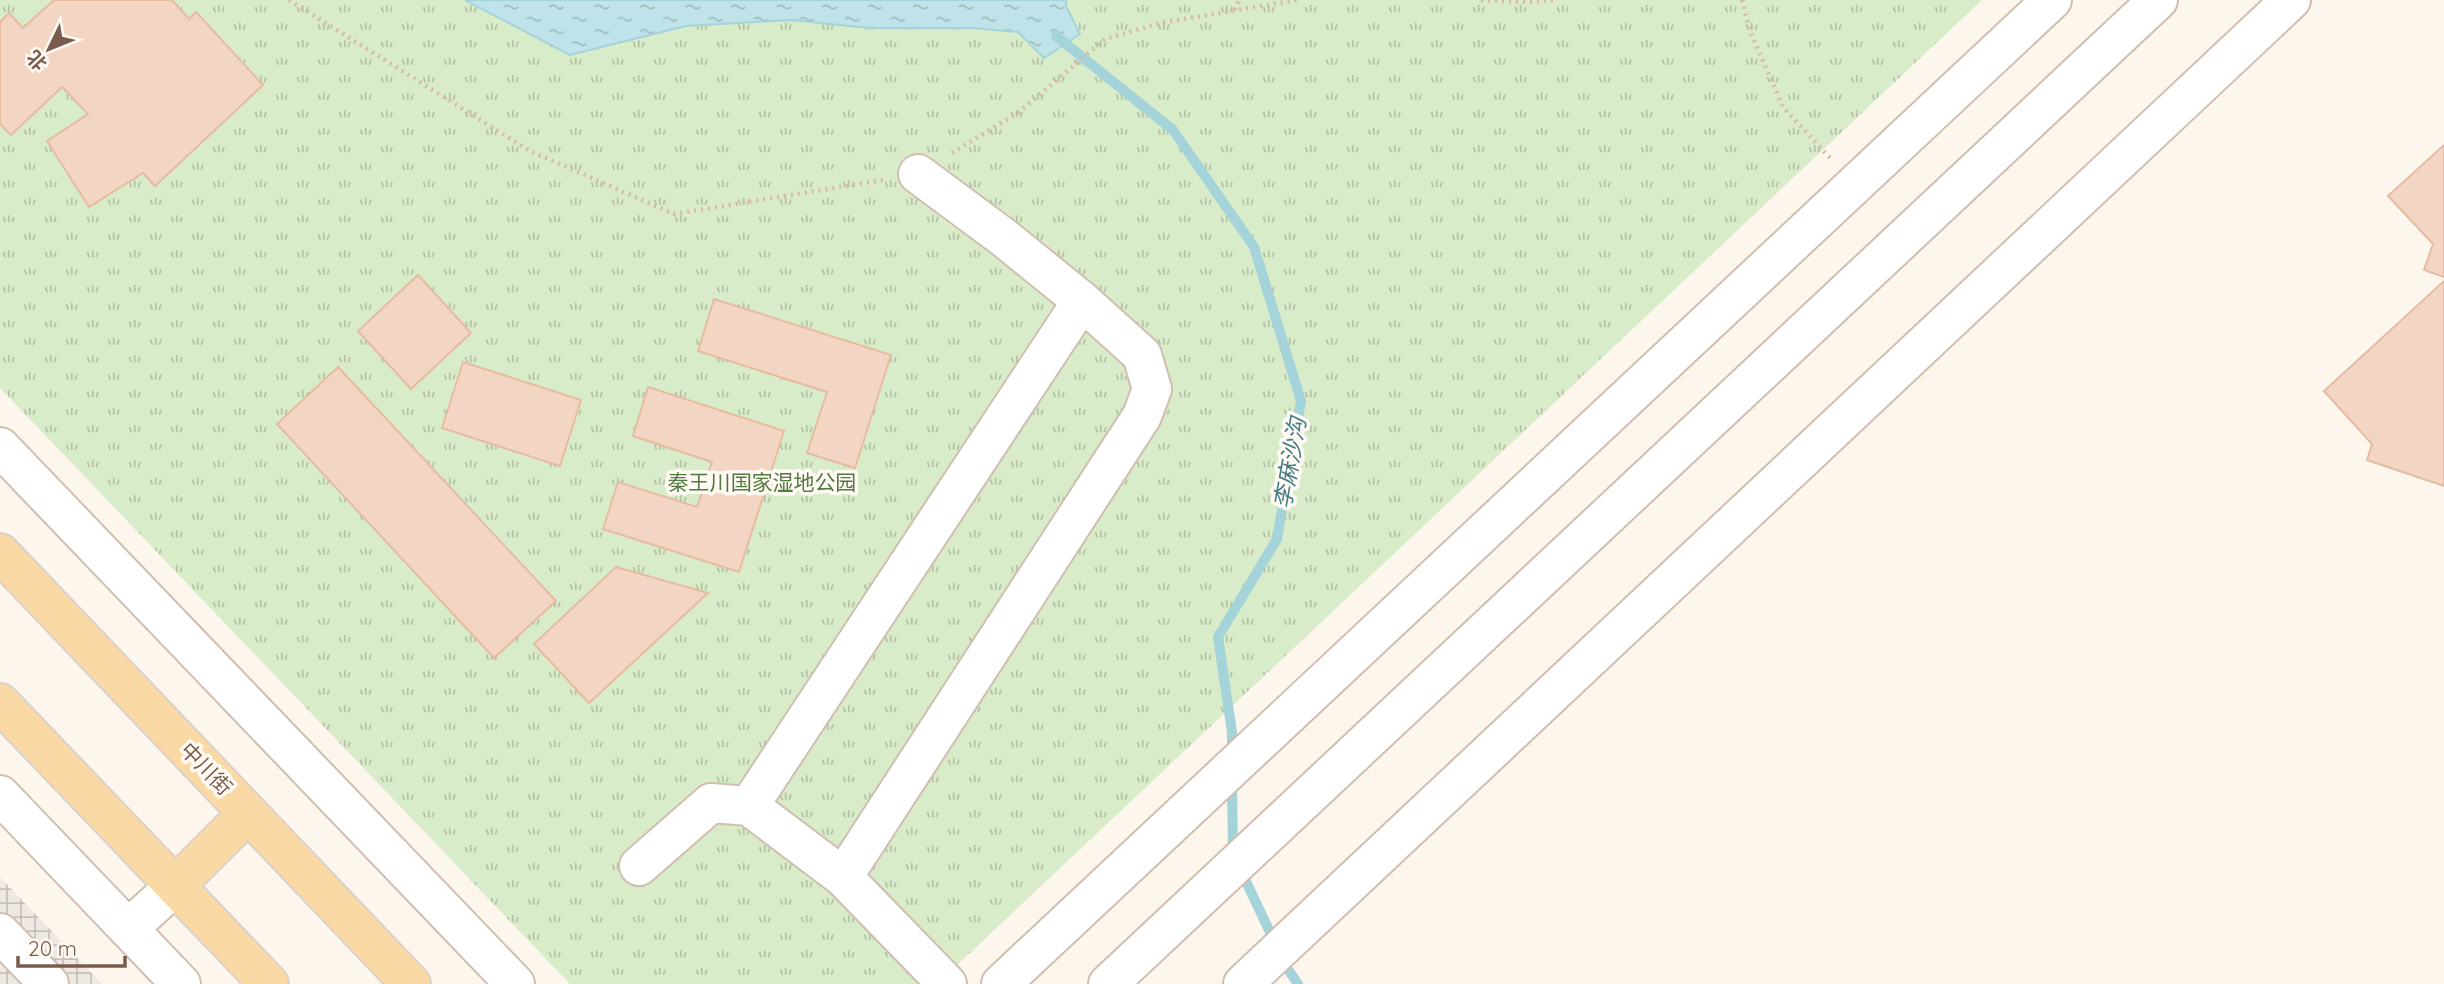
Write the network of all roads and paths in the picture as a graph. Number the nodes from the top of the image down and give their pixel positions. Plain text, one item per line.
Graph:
1 (289, 0) edge
2 (1239, 0) edge
3 (1297, 0) edge
4 (1481, 0) edge
5 (1556, 0) edge
6 (1742, 0) edge
7 (2052, 0) edge
8 (2158, 0) edge
9 (2291, 0) edge
10 (1235, 10) junction
11 (918, 174) junction
12 (1855, 185) junction
13 (1082, 301) junction
14 (0, 447) edge
15 (0, 553) edge
16 (0, 703) edge
17 (0, 795) edge
18 (750, 806) junction
19 (248, 813) junction
20 (639, 866) dead end
21 (843, 877) junction
22 (175, 886) junction
23 (128, 929) junction
24 (0, 933) edge
25 (1117, 976) edge
26 (49, 984) edge
27 (181, 984) edge
28 (268, 984) edge
29 (411, 984) edge
30 (515, 984) edge
31 (947, 984) edge
32 (1001, 984) edge
33 (1243, 984) edge

1 - 11 path
2 - 10 path
3 - 10 path
4 - 5 path
6 - 12 path
7 - 12 street
8 - 25 street
9 - 33 street
10 - 11 path
11 - 13 street
12 - 32 street
13 - 18 street
13 - 21 street
14 - 30 street
15 - 19 main road, 中川街
16 - 22 main road
17 - 23 street
18 - 20 street
18 - 21 street
19 - 22 main road
19 - 29 main road, 中川街
21 - 31 street
22 - 23 street
22 - 28 main road
23 - 27 street
24 - 26 street

